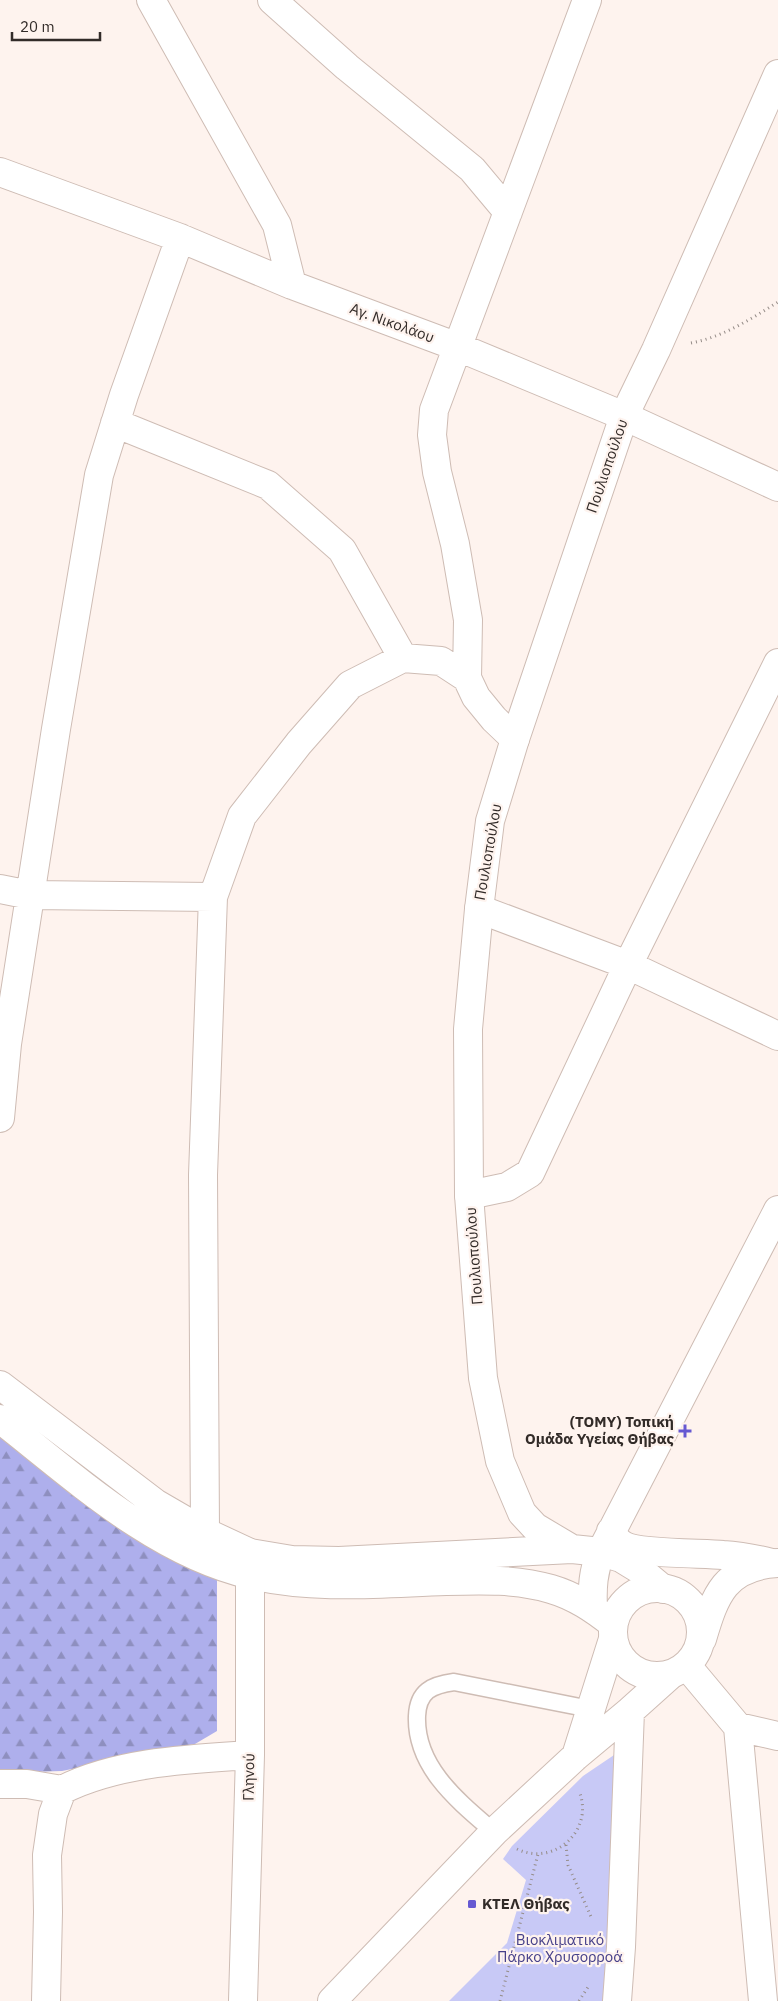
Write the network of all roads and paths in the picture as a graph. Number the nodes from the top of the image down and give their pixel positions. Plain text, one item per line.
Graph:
1 (151, 0) edge
2 (272, 0) edge
3 (587, 0) edge
4 (778, 74) edge
5 (0, 172) edge
6 (508, 212) junction
7 (180, 238) junction
8 (292, 285) junction
9 (778, 302) edge
10 (458, 347) junction
11 (656, 350) junction
12 (624, 416) junction
13 (115, 423) junction
14 (778, 487) edge
15 (404, 658) junction
16 (778, 663) edge
17 (467, 678) junction
18 (515, 738) junction
19 (0, 889) edge
20 (30, 895) junction
21 (213, 897) junction
22 (479, 908) junction
23 (628, 965) junction
24 (778, 1036) edge
25 (0, 1118) edge
26 (470, 1195) junction
27 (778, 1210) edge
28 (0, 1385) edge
29 (0, 1419) edge
30 (205, 1532) junction
31 (606, 1541) junction
32 (572, 1549) junction
33 (775, 1563) edge
34 (250, 1564) junction
35 (663, 1588) junction
36 (606, 1624) junction
37 (701, 1640) junction
38 (678, 1671) junction
39 (590, 1709) junction
40 (630, 1712) junction
41 (738, 1727) junction
42 (778, 1736) edge
43 (250, 1755) junction
44 (568, 1764) junction
45 (0, 1784) edge
46 (62, 1790) junction
47 (494, 1832) junction
48 (566, 1845) junction
49 (538, 1854) junction
50 (594, 1926) dead end
51 (591, 1981) dead end
52 (46, 2001) edge
53 (243, 2001) edge
54 (332, 2001) edge
55 (500, 2001) edge
56 (579, 2001) edge
57 (617, 2001) edge
58 (763, 2001) edge

1 - 8 street
2 - 6 street
3 - 6 street
4 - 11 street, Πουλιοπούλου
5 - 7 street, Αγ. Νικολάου
6 - 10 street
7 - 8 street, Αγ. Νικολάου
7 - 13 street
8 - 10 street, Αγ. Νικολάου
9 - 11 path
10 - 12 street, Αγ. Νικολάου
10 - 17 street
11 - 12 street, Πουλιοπούλου
12 - 14 street, Αγ. Νικολάου
12 - 18 street, Πουλιοπούλου
13 - 15 street
13 - 20 street
15 - 17 street
15 - 21 street
16 - 23 street
17 - 18 street
18 - 22 street, Πουλιοπούλου
19 - 20 street
20 - 21 street
20 - 25 street
21 - 30 street
22 - 23 street
22 - 26 street, Πουλιοπούλου
23 - 24 street
23 - 26 street
26 - 32 street, Πουλιοπούλου
27 - 31 street
28 - 30 street
29 - 34 street
30 - 34 street
31 - 32 street, Πουλιοπούλου
31 - 33 street
31 - 35 street, Πουλιοπούλου
31 - 36 street
32 - 34 street
33 - 37 street
34 - 36 street
34 - 43 street, Γληνού
35 - 36 street
35 - 37 street
36 - 38 street
36 - 39 street
37 - 38 street
38 - 40 street
38 - 41 street
39 - 44 street
39 - 47 lane
40 - 44 street
40 - 57 street
41 - 42 street
41 - 58 street
43 - 46 street
43 - 53 street, Γληνού
44 - 47 street
44 - 48 path
45 - 46 street
46 - 52 street
47 - 49 path
47 - 54 street
48 - 49 path
48 - 50 path
49 - 55 path
51 - 56 path

